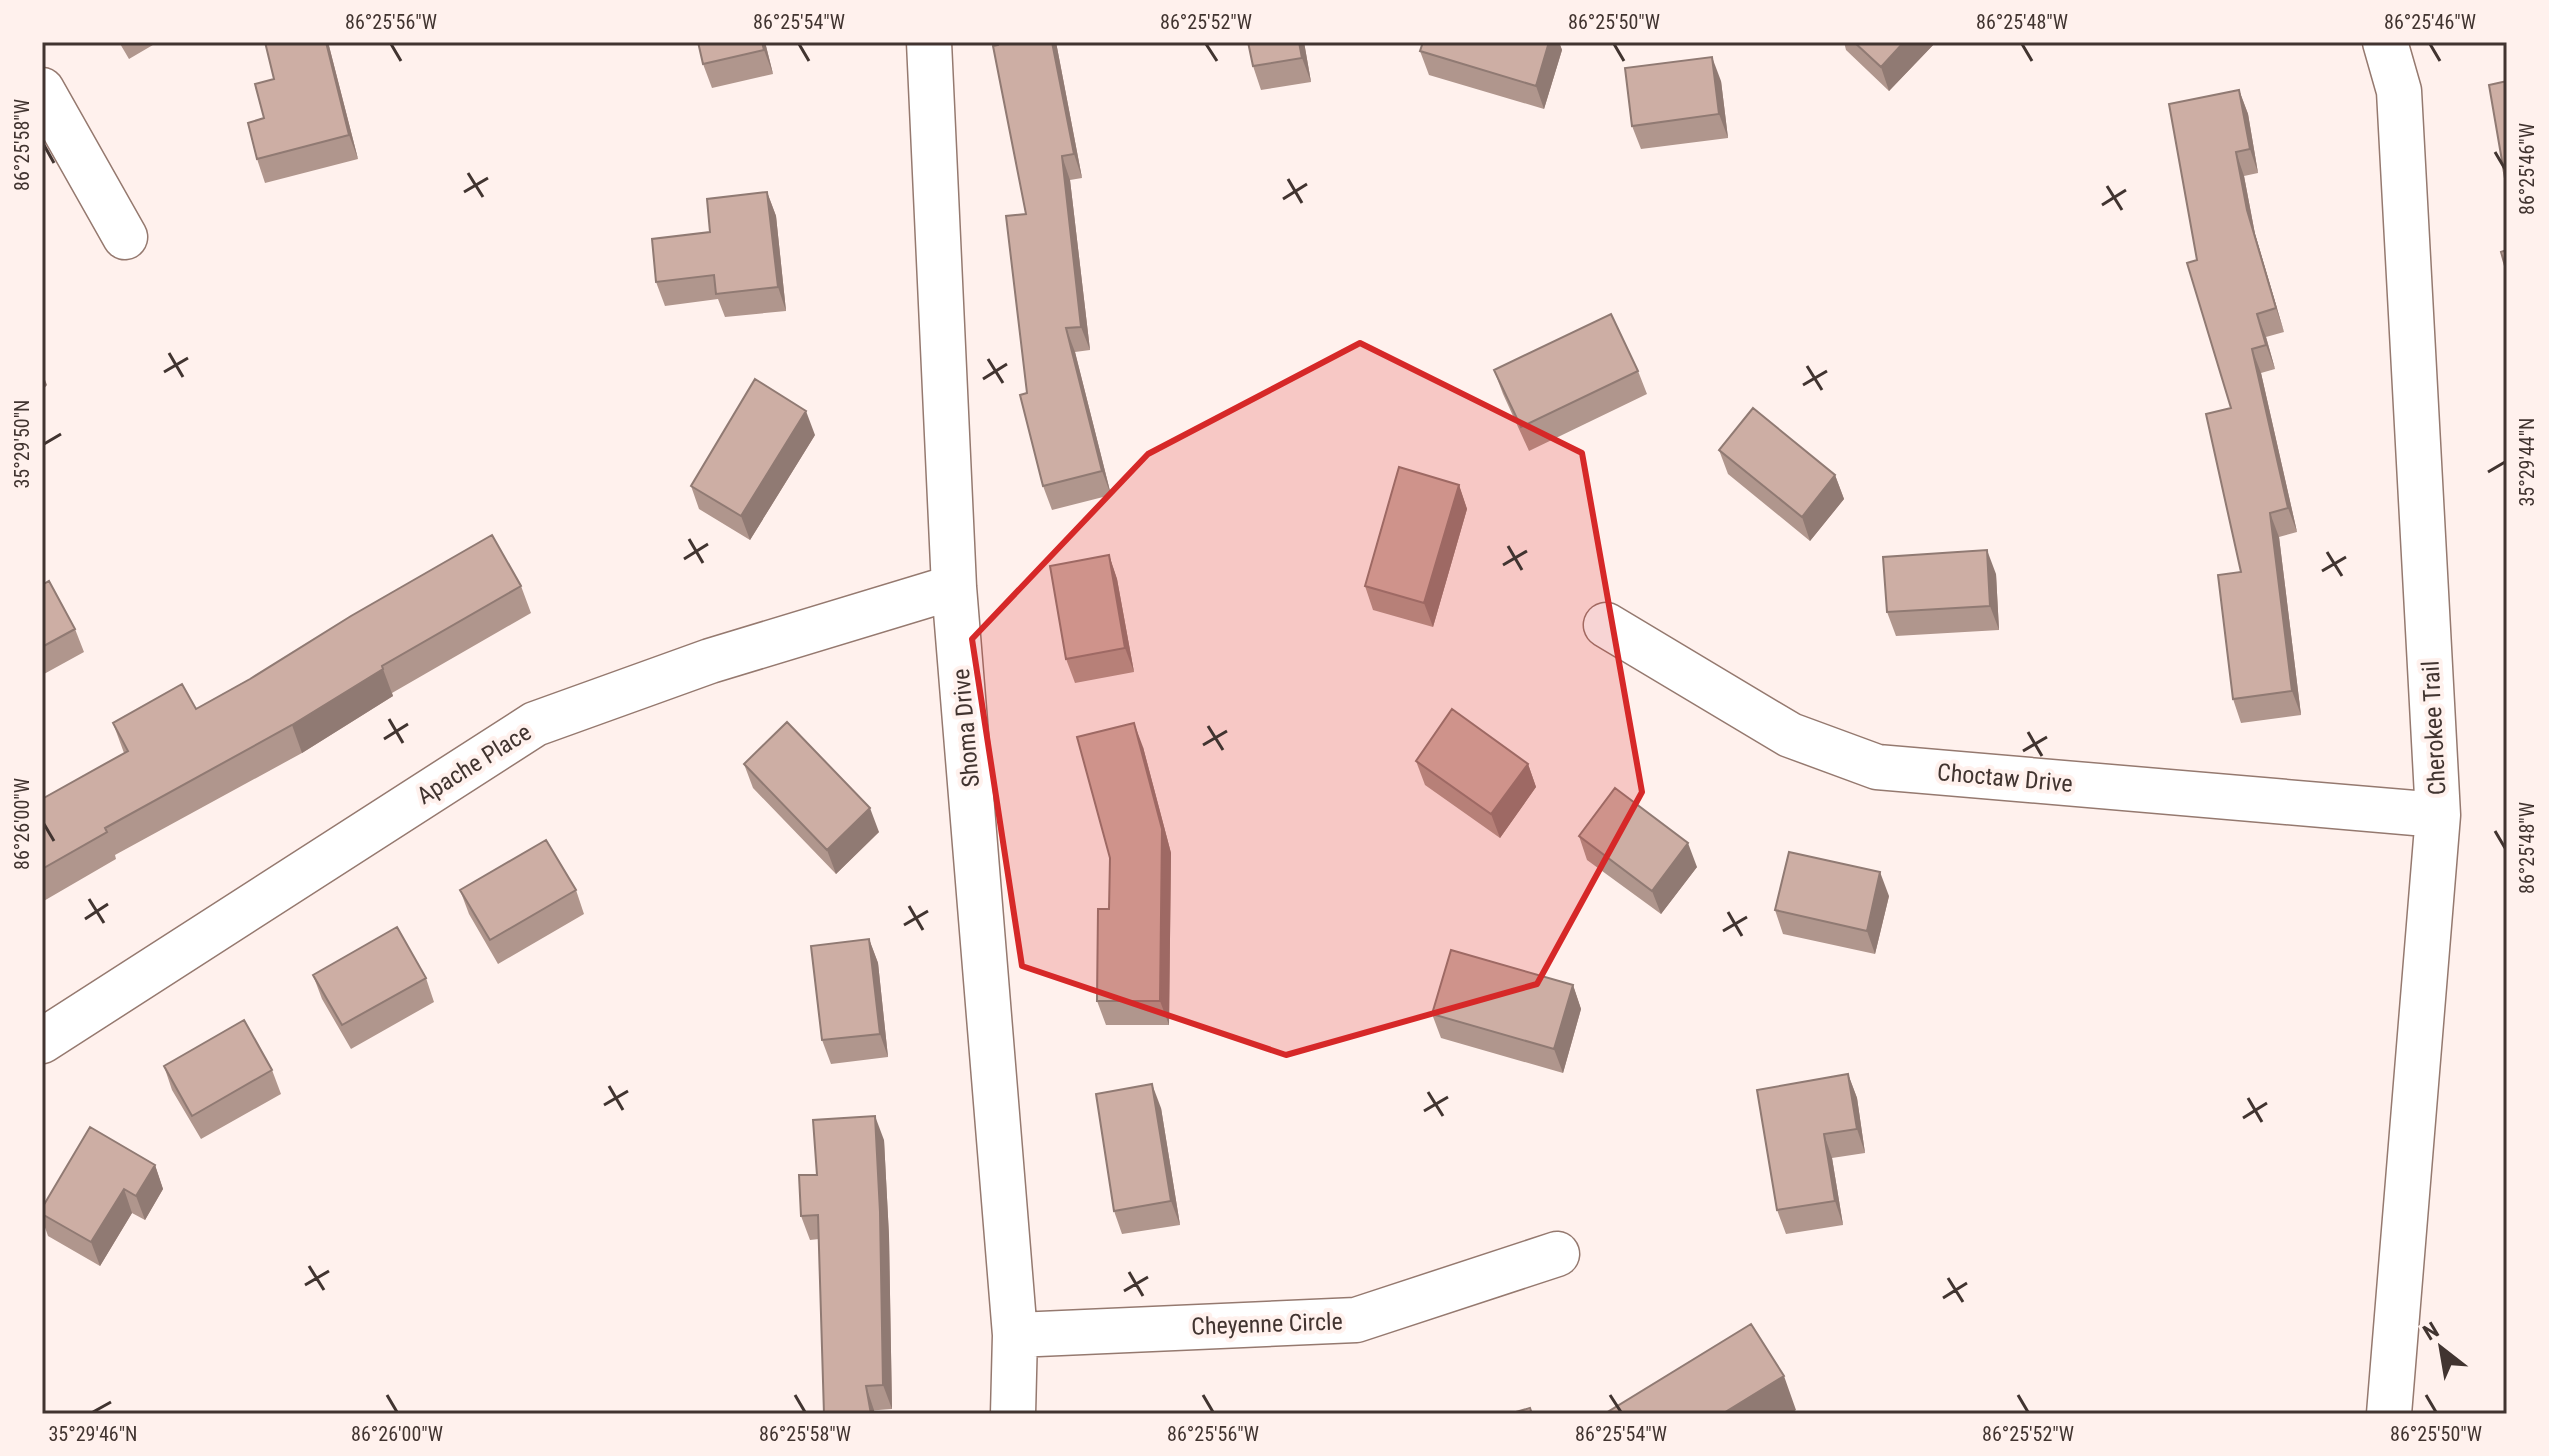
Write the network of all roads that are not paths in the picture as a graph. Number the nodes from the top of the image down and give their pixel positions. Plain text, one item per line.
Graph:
1 (929, 42) edge
2 (2385, 42) edge
3 (42, 90) edge
4 (125, 237) dead end
5 (954, 587) junction
6 (1606, 625) dead end
7 (2438, 815) junction
8 (42, 1041) edge
9 (1557, 1254) dead end
10 (1015, 1335) junction
11 (1013, 1414) edge
12 (2389, 1414) edge

1 - 5 street, Shoma Drive
2 - 7 street, Cherokee Trail
3 - 4 street
5 - 8 street, Apache Place
5 - 10 street, Shoma Drive
6 - 7 street, Choctaw Drive
7 - 12 street, Cherokee Trail
9 - 10 street, Cheyenne Circle
10 - 11 street, Shoma Drive

